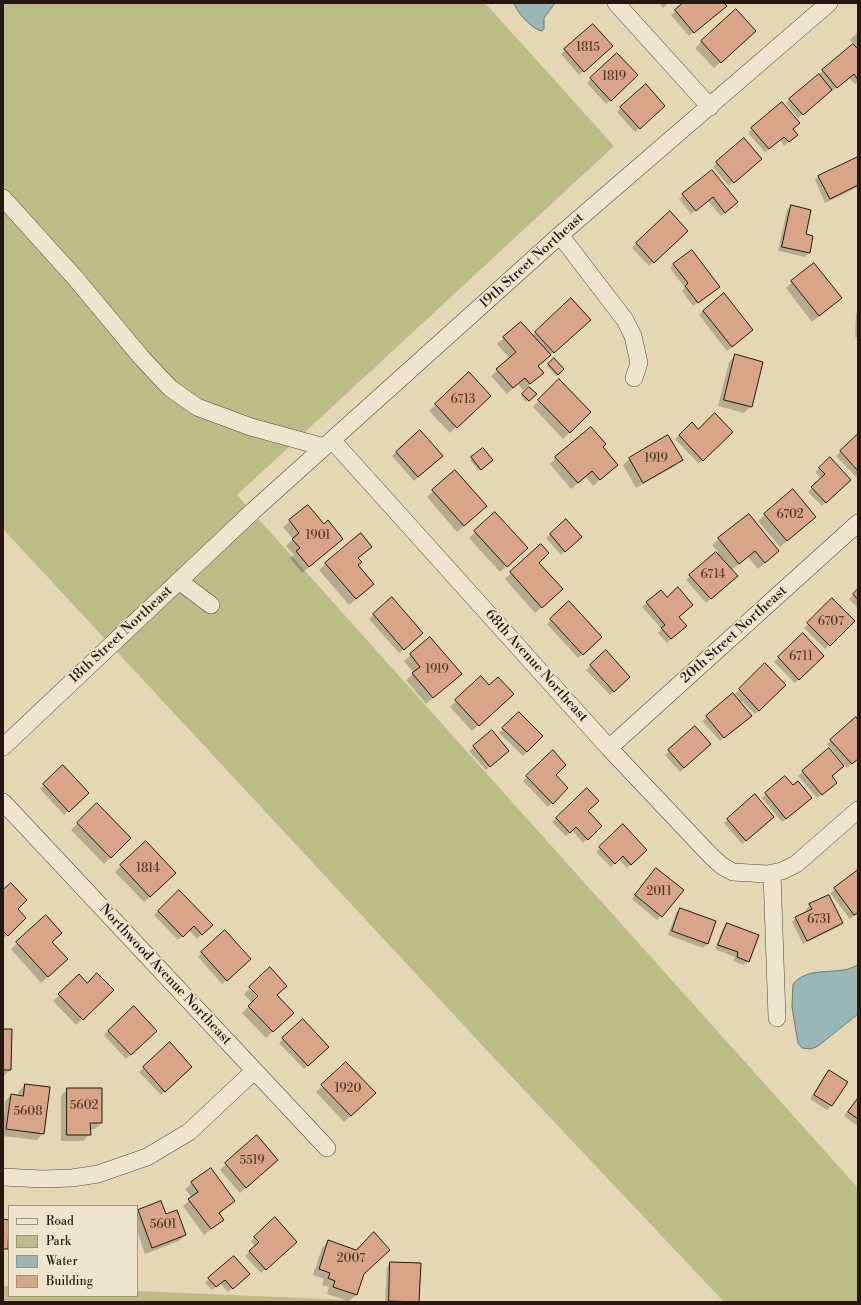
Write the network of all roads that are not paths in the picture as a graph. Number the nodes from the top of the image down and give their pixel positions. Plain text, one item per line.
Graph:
1 (616, 3) edge
2 (829, 3) edge
3 (710, 107) junction
4 (3, 198) edge
5 (560, 235) junction
6 (634, 378) dead end
7 (328, 443) junction
8 (240, 523) joint
9 (858, 523) edge
10 (179, 581) junction
11 (212, 604) dead end
12 (3, 746) edge
13 (609, 748) junction
14 (3, 802) edge
15 (858, 810) edge
16 (772, 873) junction
17 (777, 1018) dead end
18 (254, 1071) junction
19 (327, 1148) dead end
20 (3, 1177) edge

1 - 3 street
2 - 3 street, 19th Street Northeast
3 - 5 street, 19th Street Northeast
4 - 7 street
5 - 6 street
5 - 7 street, 19th Street Northeast
7 - 8 street, 19th Street Northeast
7 - 13 street, 68th Avenue Northeast
8 - 10 street, 18th Street Northeast
9 - 13 street, 20th Street Northeast
10 - 11 street
10 - 12 street, 18th Street Northeast
13 - 16 street, 68th Avenue Northeast
14 - 18 street, Northwood Avenue Northeast
15 - 16 street, 68th Avenue Northeast
16 - 17 street
18 - 19 street, Northwood Avenue Northeast
18 - 20 street

